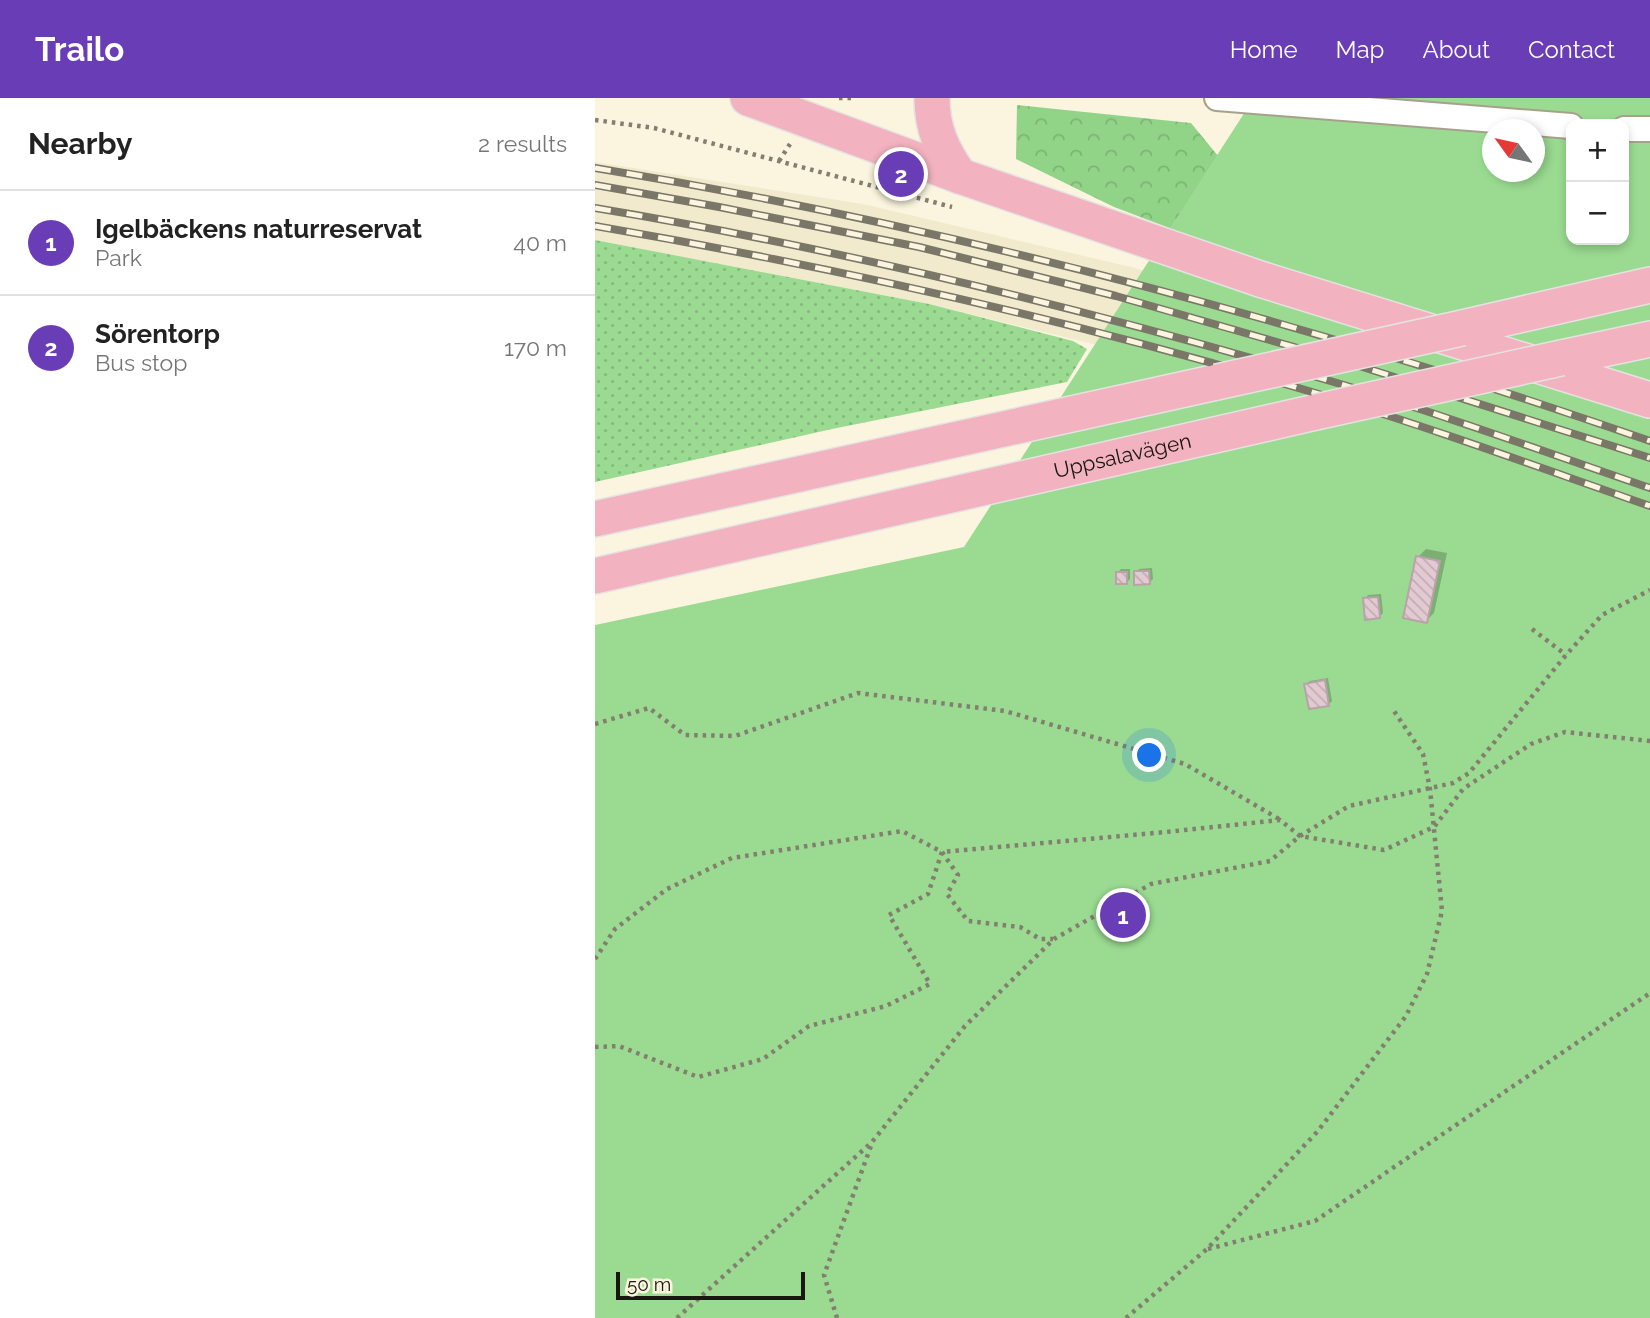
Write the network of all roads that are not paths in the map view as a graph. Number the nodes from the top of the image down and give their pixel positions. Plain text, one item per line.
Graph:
1 (748, 98) edge
2 (932, 98) edge
3 (1217, 98) edge
4 (1566, 126) edge
5 (1629, 129) edge
6 (1650, 129) edge
7 (960, 176) junction
8 (1650, 285) edge
9 (1650, 339) edge
10 (1650, 400) edge
11 (595, 519) edge
12 (595, 576) edge

1 - 7 highway
2 - 7 highway
3 - 4 street
5 - 6 street
7 - 10 highway
8 - 11 highway, bridge
9 - 12 highway, Uppsalavägen, bridge

